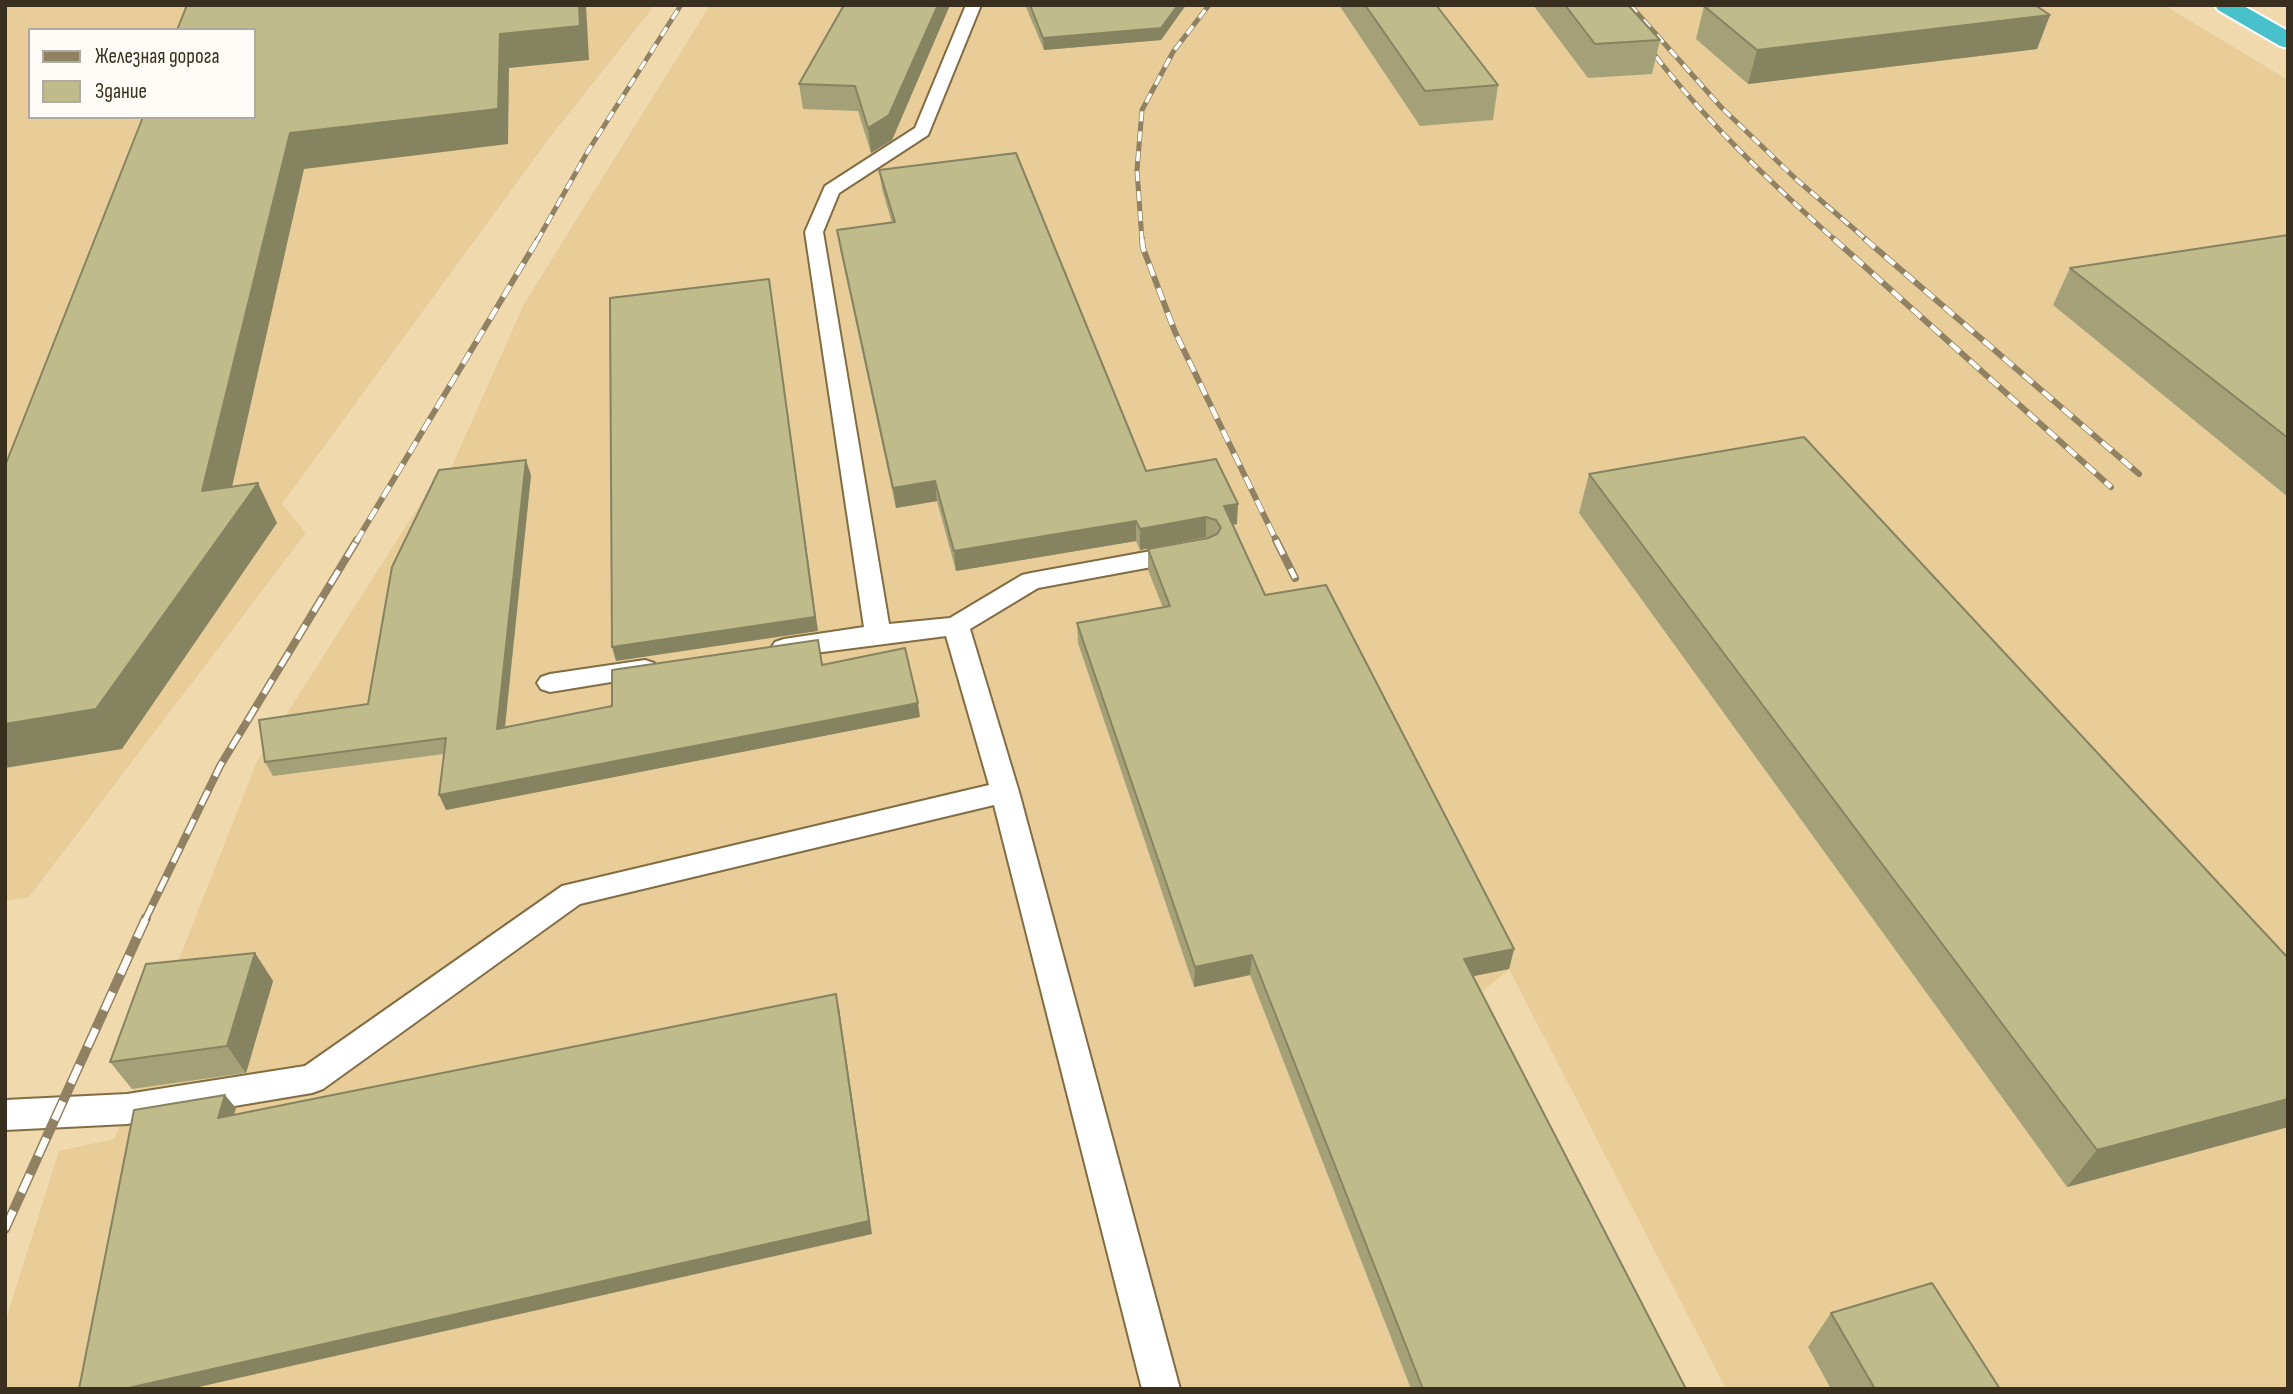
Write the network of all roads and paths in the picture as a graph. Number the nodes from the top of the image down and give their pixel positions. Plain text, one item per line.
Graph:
1 (974, 5) edge
2 (2226, 5) edge
3 (2288, 41) edge
4 (1206, 548) edge
5 (956, 626) junction
6 (877, 634) junction
7 (755, 652) edge
8 (673, 665) edge
9 (550, 683) dead end
10 (1005, 792) junction
11 (5, 1115) edge
12 (1161, 1389) edge

1 - 6 lane
2 - 3 highway
4 - 5 lane
5 - 6 lane
5 - 10 lane
6 - 7 lane
8 - 9 lane
10 - 11 lane
10 - 12 lane

